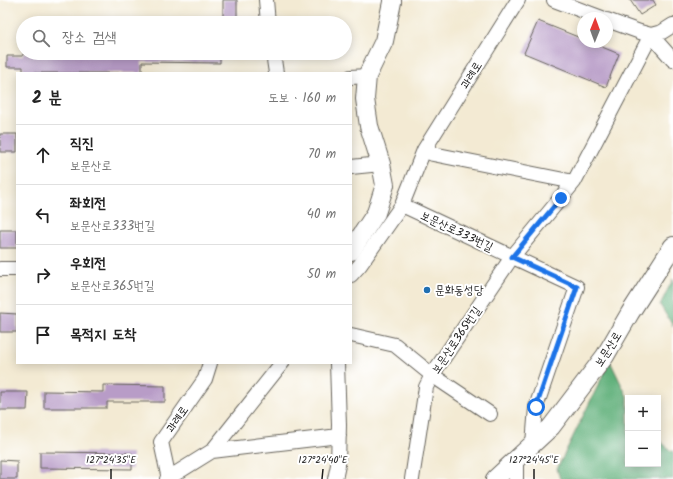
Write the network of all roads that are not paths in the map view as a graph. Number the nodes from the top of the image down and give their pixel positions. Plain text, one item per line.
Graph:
1 (266, 0) edge
2 (392, 0) edge
3 (518, 0) edge
4 (554, 0) edge
5 (586, 12) edge
6 (267, 16) edge
7 (613, 22) edge
8 (673, 24) edge
9 (651, 35) junction
10 (274, 60) edge
11 (673, 60) edge
12 (276, 72) edge
13 (359, 76) edge
14 (424, 150) junction
15 (381, 164) junction
16 (352, 167) edge
17 (574, 182) junction
18 (402, 205) junction
19 (673, 246) edge
20 (352, 249) edge
21 (512, 257) junction
22 (0, 269) edge
23 (16, 269) edge
24 (352, 274) edge
25 (352, 335) edge
26 (210, 364) edge
27 (281, 364) edge
28 (337, 364) edge
29 (432, 375) junction
30 (490, 414) dead end
31 (339, 436) junction
32 (533, 444) junction
33 (212, 451) junction
34 (516, 459) junction
35 (168, 479) edge
36 (335, 479) edge
37 (412, 479) edge
38 (495, 479) edge
39 (516, 479) edge

1 - 6 street
2 - 13 main road
3 - 14 street, 과례로
4 - 5 street
7 - 9 street
8 - 9 street
9 - 11 street
9 - 17 street, 보문산로365번길
10 - 12 street
13 - 15 main road
14 - 17 street
14 - 18 street, 과례로
15 - 16 street
15 - 20 main road
17 - 21 street, 보문산로365번길
18 - 21 street, 보문산로333번길
18 - 24 street, 과례로
19 - 32 main road, 보문산로
21 - 29 street, 보문산로365번길
21 - 32 street, 보문산로333번길
22 - 23 street
25 - 29 street
26 - 35 street, 과례로
27 - 33 street, 과례로
28 - 31 street
29 - 30 street
29 - 37 street, 보문산로365번길
31 - 33 street, 과례로
31 - 36 street
32 - 34 main road, 보문산로
33 - 35 street, 과례로
34 - 38 main road, 보문산로
34 - 39 street

